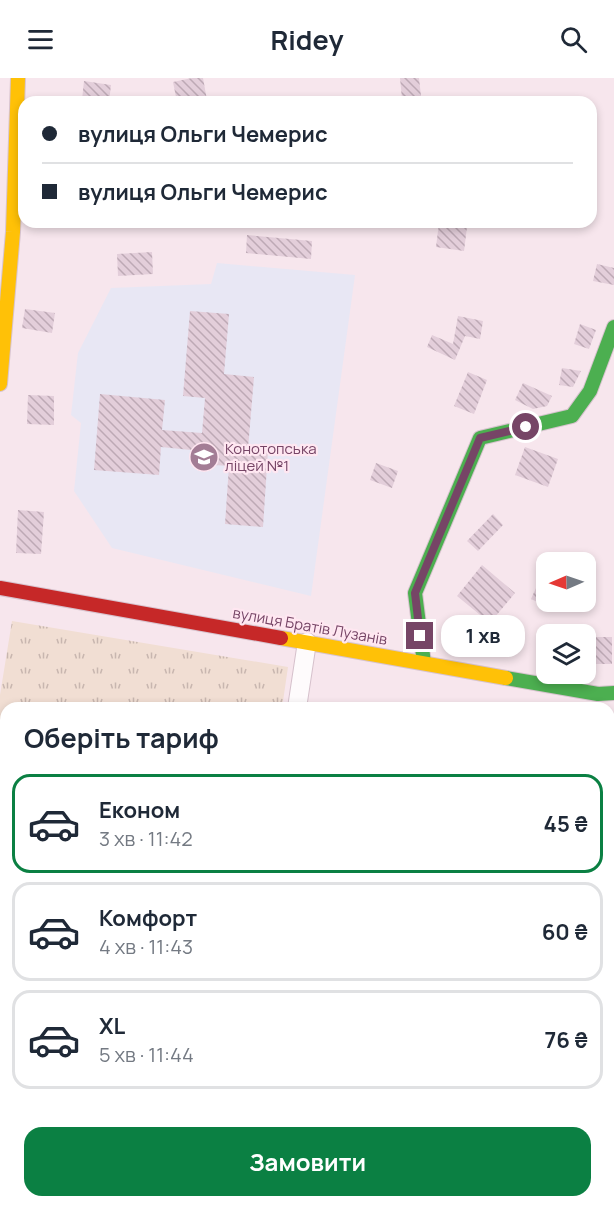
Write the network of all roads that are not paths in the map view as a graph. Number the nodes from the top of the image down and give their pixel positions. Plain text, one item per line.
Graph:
1 (18, 78) edge
2 (614, 327) edge
3 (0, 384) edge
4 (0, 588) edge
5 (307, 642) junction
6 (424, 663) junction
7 (614, 693) edge
8 (298, 702) edge

1 - 3 street
2 - 6 street
4 - 5 street, вулиця Братів Лузанів
5 - 6 street, вулиця Братів Лузанів
5 - 8 street
6 - 7 street, вулиця Братів Лузанів

